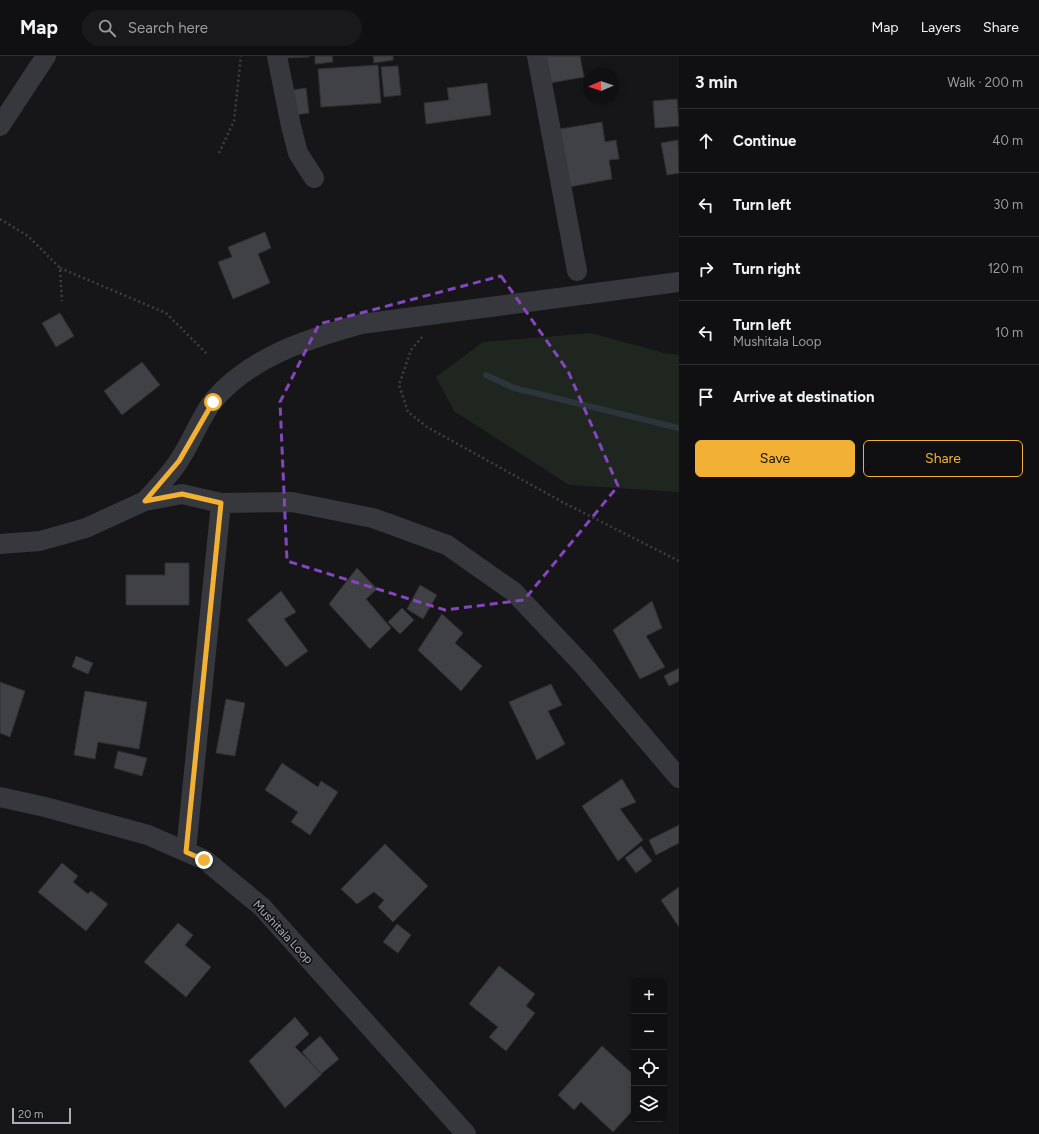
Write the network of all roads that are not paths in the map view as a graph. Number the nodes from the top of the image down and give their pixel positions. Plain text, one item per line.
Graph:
1 (46, 56) edge
2 (277, 56) edge
3 (537, 56) edge
4 (0, 126) edge
5 (314, 178) dead end
6 (577, 271) dead end
7 (679, 282) edge
8 (145, 501) junction
9 (221, 503) junction
10 (0, 544) edge
11 (679, 778) edge
12 (0, 797) edge
13 (186, 852) junction
14 (466, 1134) edge

1 - 4 street
2 - 5 street
3 - 6 street
7 - 8 street
8 - 9 street
8 - 10 street
9 - 11 street
9 - 13 street
12 - 13 street, Mushitala Loop
13 - 14 street, Mushitala Loop

